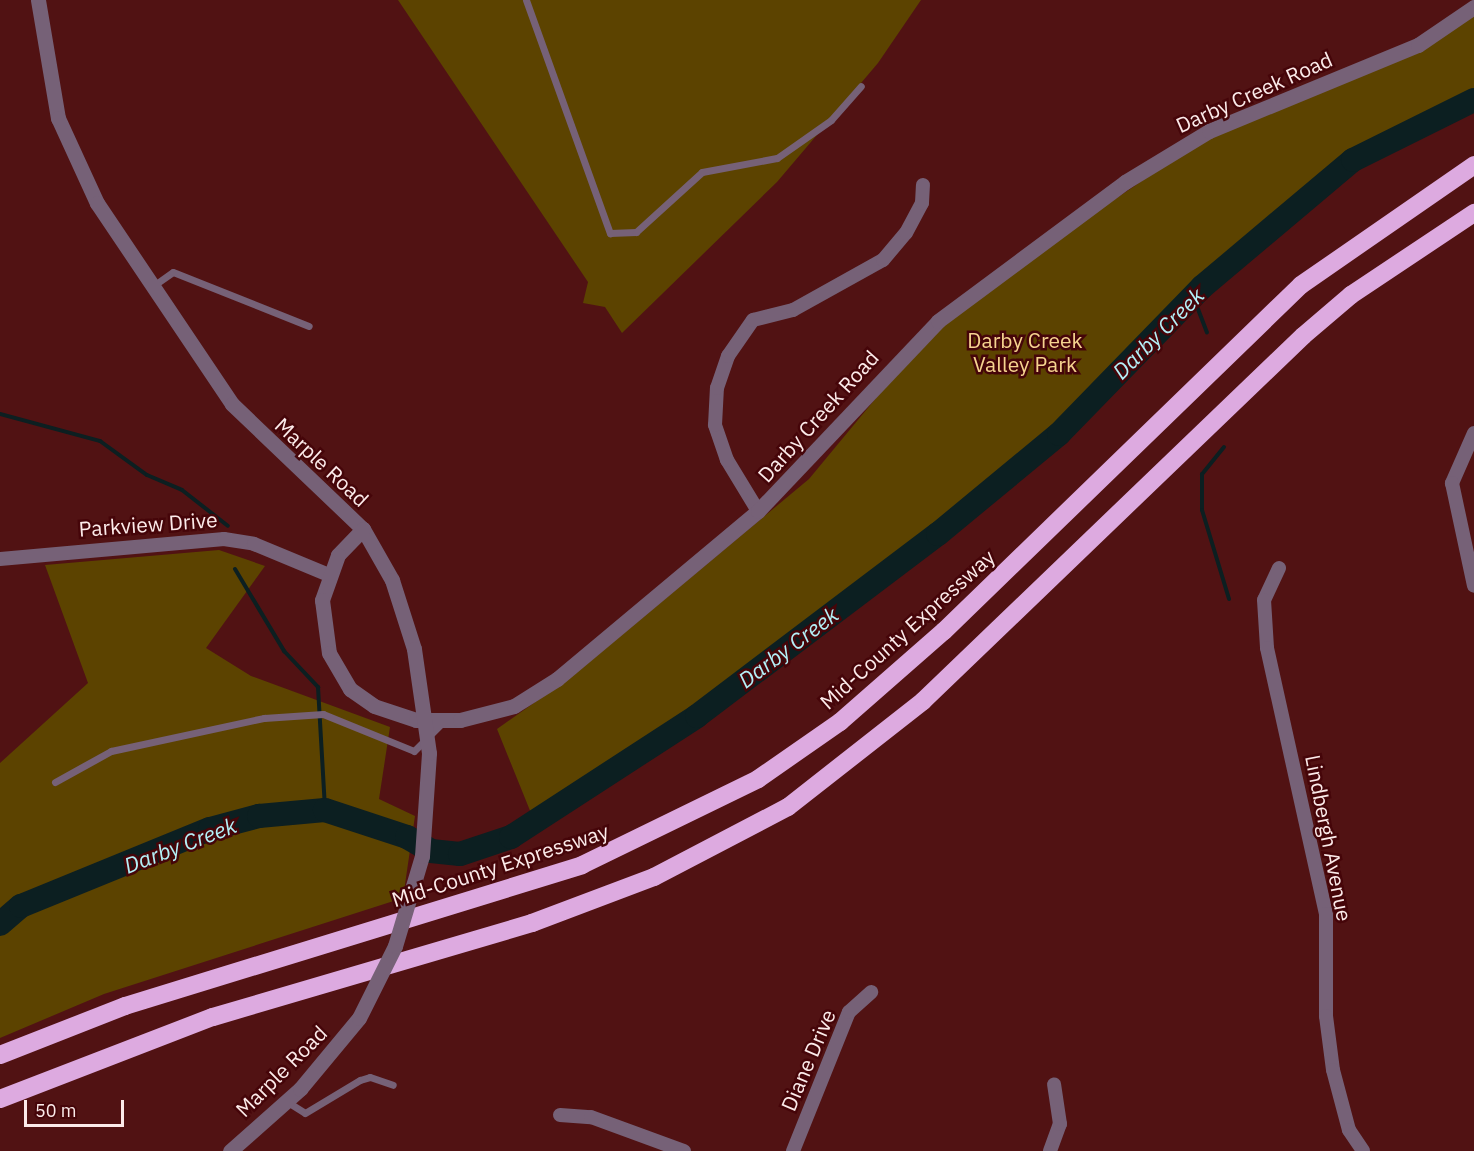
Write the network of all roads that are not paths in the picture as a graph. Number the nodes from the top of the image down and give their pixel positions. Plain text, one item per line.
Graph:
1 (38, 0) edge
2 (526, 0) edge
3 (1474, 7) edge
4 (861, 86) dead end
5 (1474, 165) edge
6 (922, 185) dead end
7 (1474, 213) edge
8 (151, 288) junction
9 (309, 326) dead end
10 (1474, 433) edge
11 (758, 512) junction
12 (363, 529) junction
13 (0, 559) edge
14 (1279, 568) dead end
15 (329, 575) junction
16 (1474, 586) edge
17 (443, 721) junction
18 (55, 782) dead end
19 (871, 992) dead end
20 (0, 1055) edge
21 (1054, 1084) dead end
22 (393, 1085) dead end
23 (0, 1099) edge
24 (286, 1101) junction
25 (560, 1115) dead end
26 (230, 1151) edge
27 (684, 1151) edge
28 (793, 1151) edge
29 (1050, 1151) edge
30 (1363, 1151) edge

1 - 8 street, Marple Road
2 - 4 lane
3 - 11 street, Darby Creek Road
5 - 20 highway, Mid-County Expressway
6 - 11 street
7 - 23 highway
8 - 9 lane
8 - 12 street, Marple Road
10 - 16 street
11 - 17 street, Darby Creek Road
12 - 15 street, Darby Creek Road
12 - 24 street, Marple Road, bridge
13 - 15 street, Parkview Drive
14 - 30 street, Lindbergh Avenue
15 - 17 street, Darby Creek Road
17 - 18 lane
19 - 28 street, Diane Drive
21 - 29 street
22 - 24 lane
24 - 26 street, Marple Road
25 - 27 street

